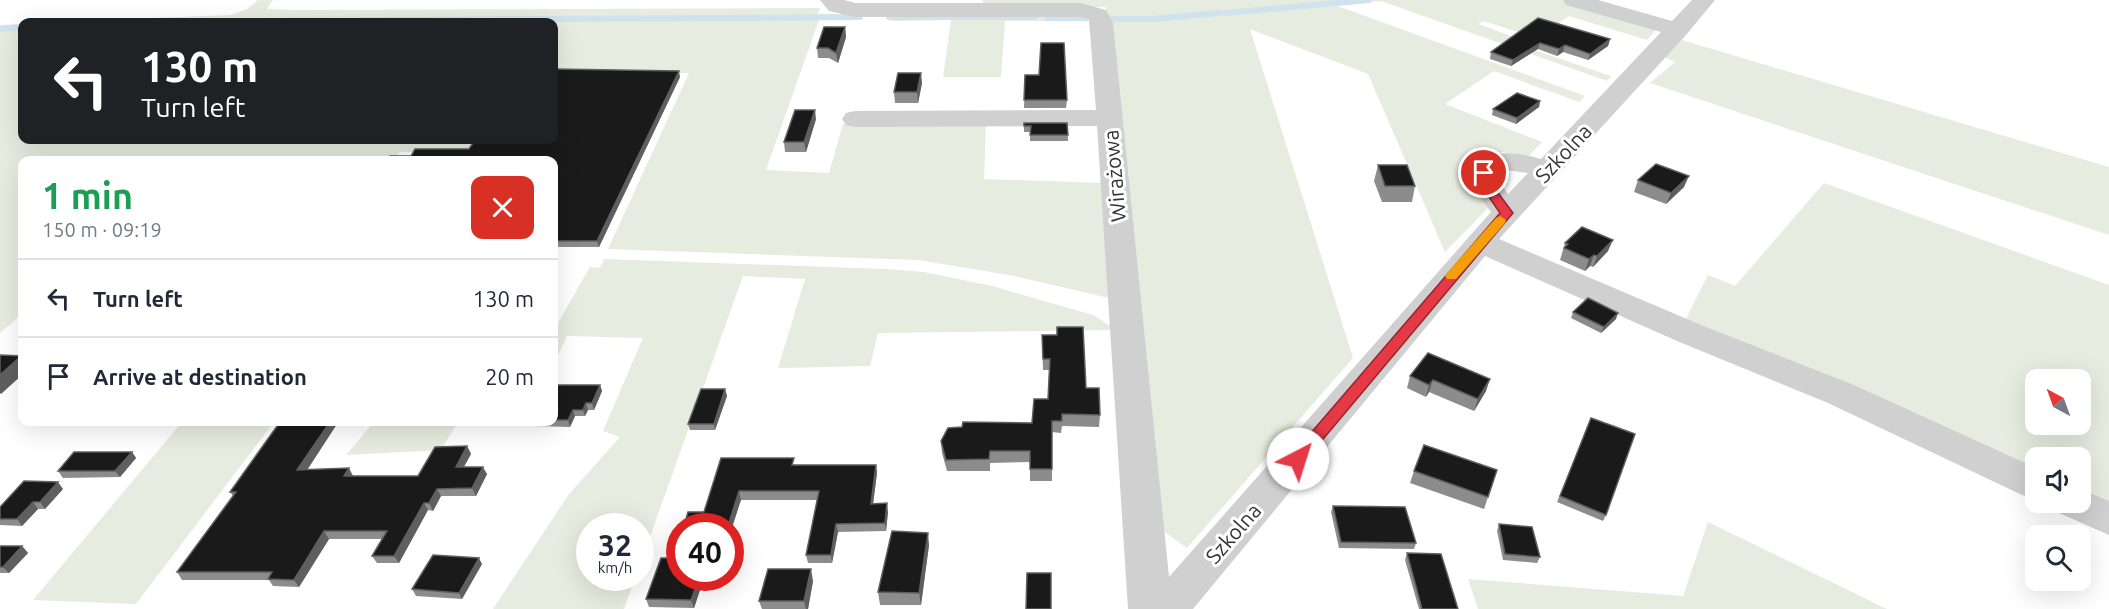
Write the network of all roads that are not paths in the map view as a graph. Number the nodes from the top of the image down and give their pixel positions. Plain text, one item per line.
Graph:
1 (831, 0) edge
2 (1574, 0) edge
3 (1704, 0) edge
4 (1678, 30) junction
5 (1109, 118) junction
6 (855, 119) dead end
7 (1547, 170) junction
8 (1507, 213) junction
9 (1480, 242) junction
10 (2025, 480) edge
11 (2091, 510) edge
12 (2109, 519) edge
13 (1150, 609) edge
14 (1167, 609) edge

1 - 5 street, Wirażowa
2 - 4 street
3 - 4 street, Szkolna
4 - 7 street, Szkolna
5 - 6 street
5 - 13 street, Wirażowa
7 - 8 street, Szkolna
7 - 8 street
8 - 9 street, Szkolna
9 - 10 street
9 - 14 street, Szkolna
11 - 12 street

